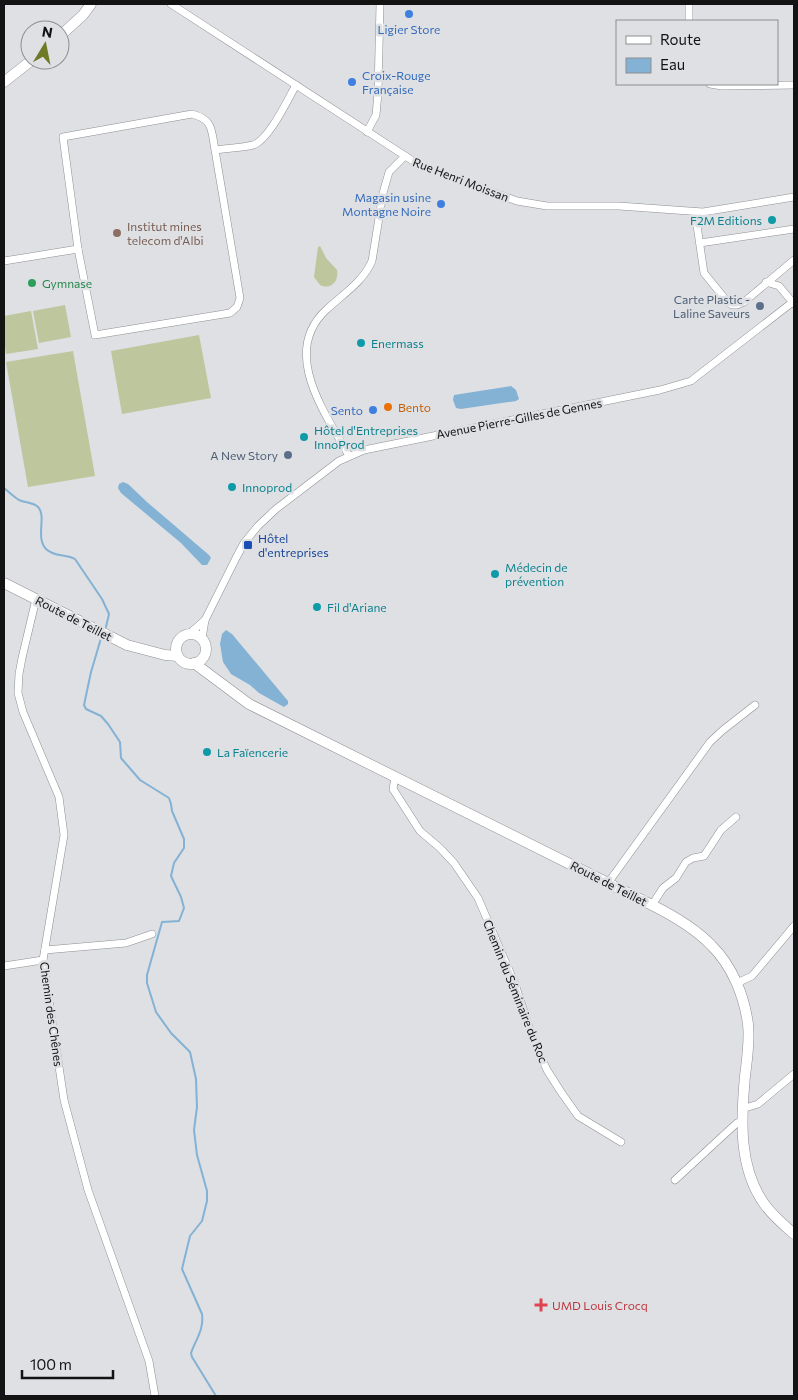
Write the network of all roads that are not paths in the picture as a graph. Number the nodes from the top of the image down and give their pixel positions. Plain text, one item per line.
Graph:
1 (91, 4) edge
2 (171, 4) edge
3 (380, 4) edge
4 (689, 4) edge
5 (689, 20) edge
6 (70, 27) edge
7 (20, 69) edge
8 (4, 82) edge
9 (296, 85) junction
10 (716, 85) edge
11 (794, 85) edge
12 (367, 132) junction
13 (215, 150) junction
14 (404, 156) junction
15 (794, 197) edge
16 (695, 212) junction
17 (794, 229) edge
18 (700, 243) junction
19 (78, 249) junction
20 (794, 260) edge
21 (4, 261) edge
22 (780, 271) junction
23 (766, 282) junction
24 (779, 286) junction
25 (794, 302) edge
26 (348, 456) junction
27 (4, 583) edge
28 (36, 599) junction
29 (205, 620) junction
30 (189, 634) junction
31 (202, 639) junction
32 (178, 642) junction
33 (146, 650) junction
34 (204, 654) junction
35 (178, 656) junction
36 (194, 663) junction
37 (221, 684) junction
38 (756, 705) dead end
39 (395, 777) junction
40 (736, 817) dead end
41 (608, 883) junction
42 (652, 905) junction
43 (794, 926) edge
44 (152, 934) dead end
45 (45, 950) junction
46 (43, 960) junction
47 (4, 966) edge
48 (737, 983) junction
49 (794, 1074) edge
50 (742, 1109) junction
51 (742, 1122) junction
52 (621, 1142) dead end
53 (675, 1180) dead end
54 (794, 1234) edge
55 (155, 1396) edge

1 - 6 main road
2 - 9 street, Rue Henri Moissan
3 - 12 street
4 - 5 street
7 - 8 main road
9 - 12 street, Rue Henri Moissan
9 - 13 street
10 - 11 street
12 - 14 street, Rue Henri Moissan
13 - 19 street
13 - 19 street
14 - 16 street, Rue Henri Moissan
14 - 26 street
15 - 16 street, Rue Henri Moissan
16 - 18 street
17 - 18 street
18 - 23 street
19 - 21 street
20 - 22 street
22 - 23 street
22 - 24 street
23 - 24 street
24 - 25 street
25 - 26 street, Avenue Pierre-Gilles de Gennes
26 - 29 street, Avenue Pierre-Gilles de Gennes
27 - 28 main road, Route de Teillet
28 - 33 main road, Route de Teillet
28 - 45 street, Chemin des Chênes
29 - 30 street, Avenue Pierre-Gilles de Gennes
29 - 31 street, Avenue Pierre-Gilles de Gennes
30 - 31 main road
30 - 32 main road
31 - 34 main road
32 - 33 main road, Route de Teillet
32 - 35 main road
33 - 35 main road, Route de Teillet
34 - 36 main road
34 - 37 main road, Route de Teillet
35 - 36 main road
36 - 37 main road, Route de Teillet
37 - 39 main road, Route de Teillet
38 - 41 street
39 - 41 main road, Route de Teillet
39 - 52 street, Chemin du Séminaire du Roc
40 - 42 street
41 - 42 main road, Route de Teillet
42 - 48 main road, Route de Teillet
43 - 48 street
44 - 45 street
45 - 46 street, Chemin des Chênes
46 - 47 street
46 - 55 street, Chemin des Chênes
48 - 50 main road, Route de Teillet
49 - 50 street
50 - 51 main road, Route de Teillet
51 - 53 street
51 - 54 main road, Route de Teillet

